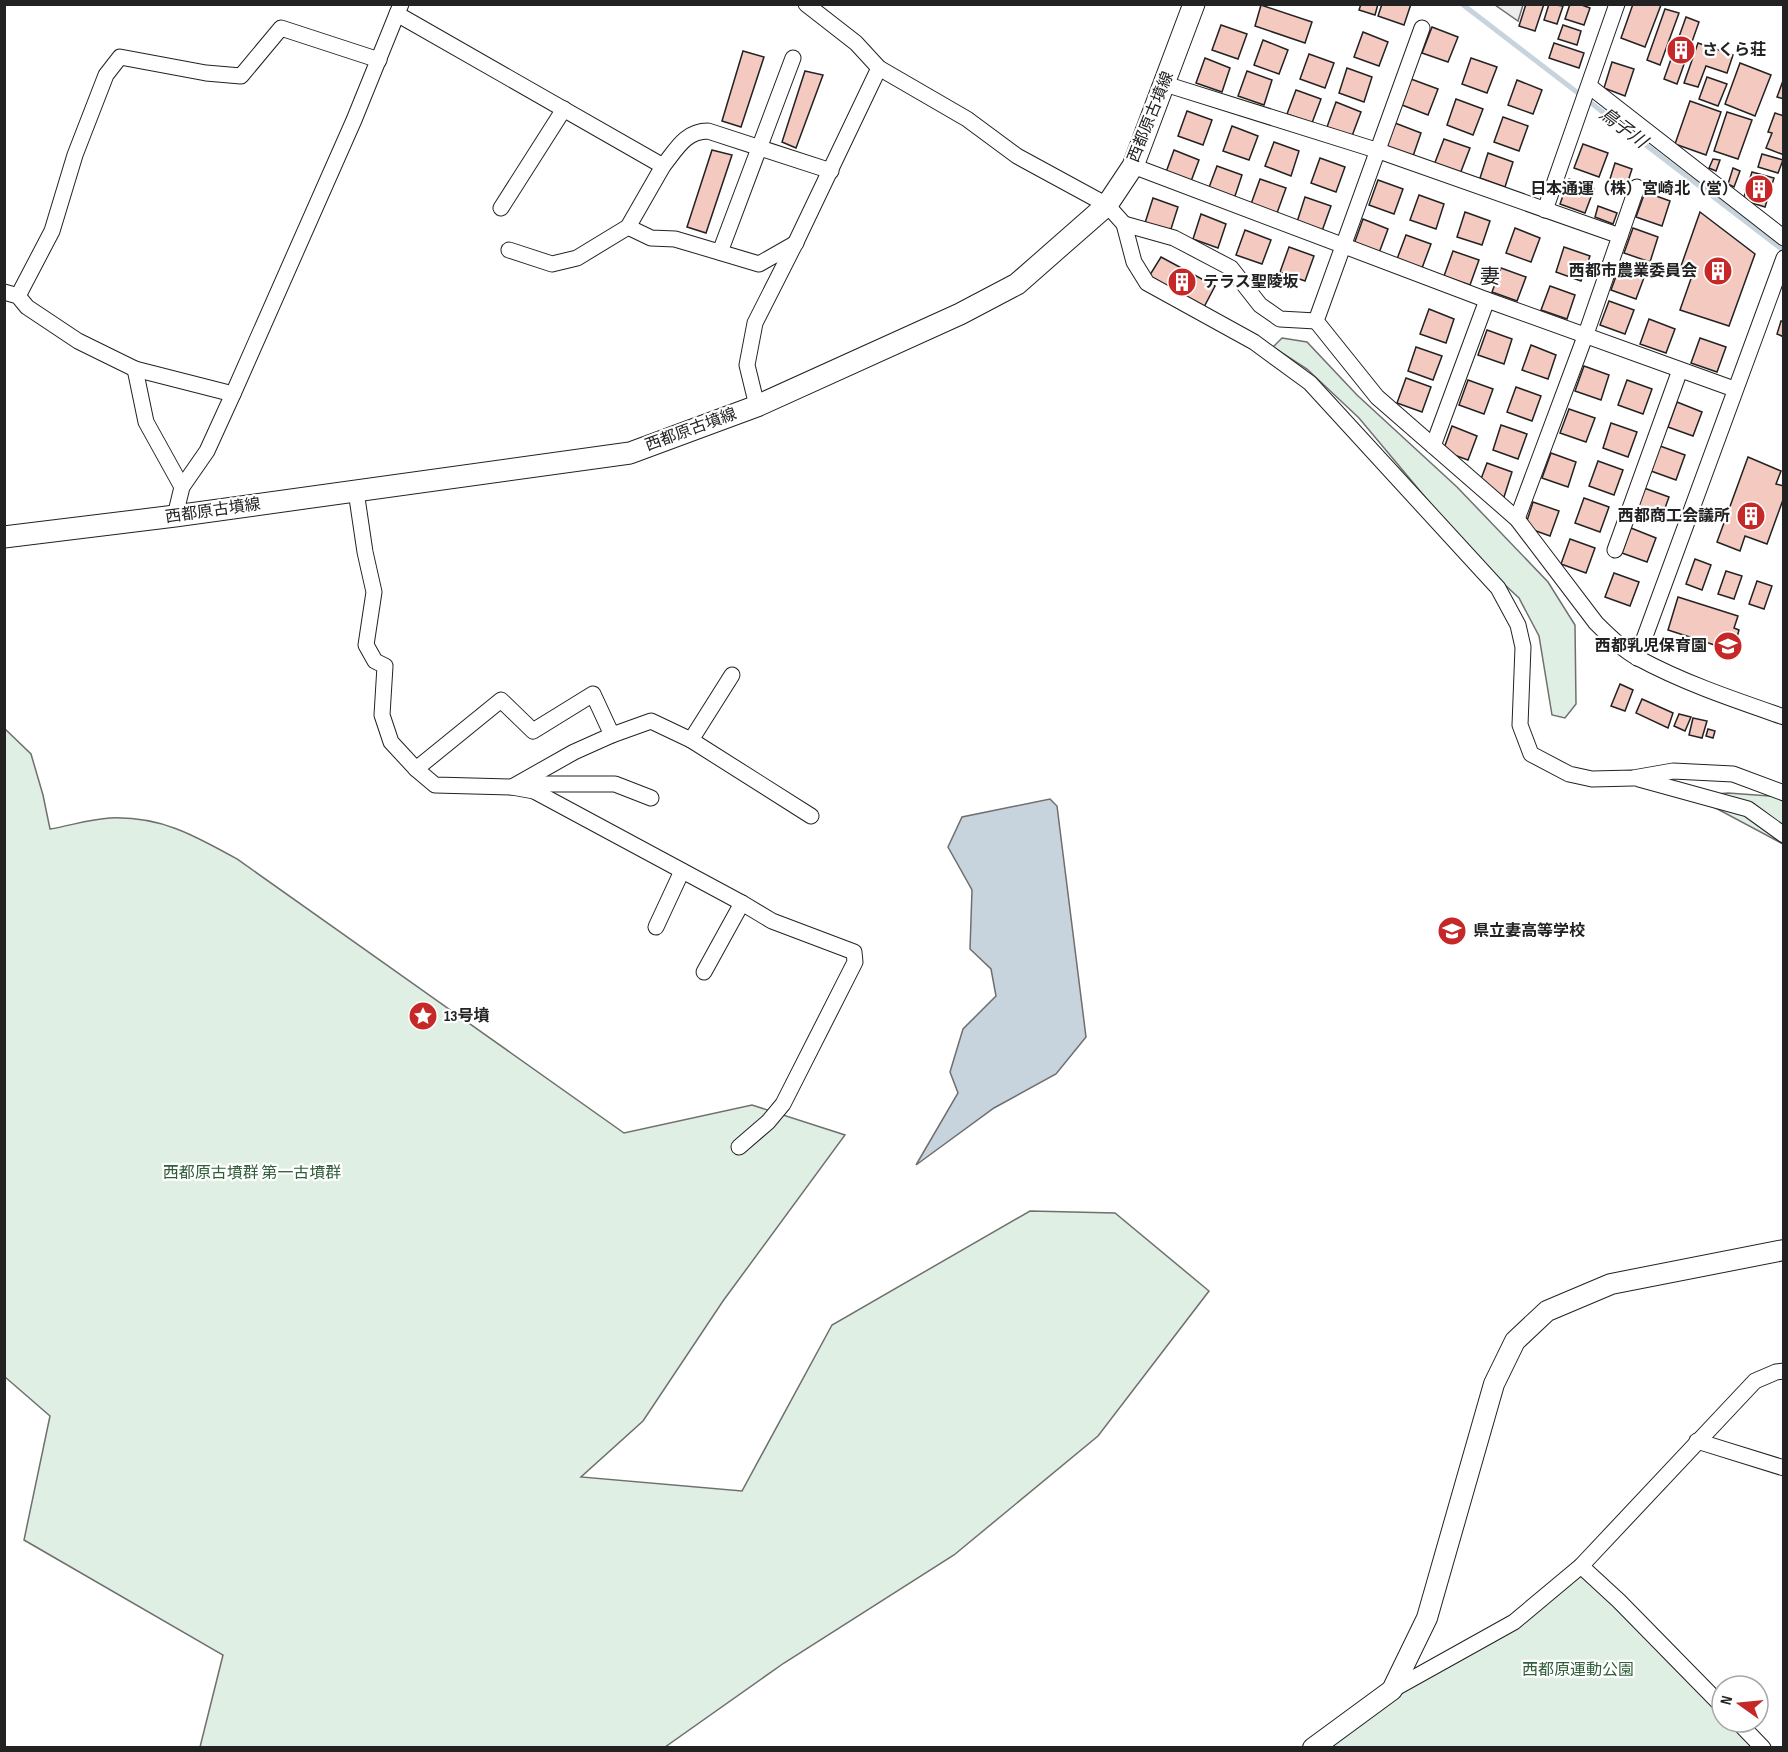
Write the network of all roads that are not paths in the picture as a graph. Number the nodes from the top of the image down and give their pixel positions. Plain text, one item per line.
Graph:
1 (806, 4) edge
2 (1194, 4) edge
3 (1617, 4) edge
4 (399, 9) edge
5 (1422, 28) dead end
6 (793, 58) dead end
7 (379, 60) junction
8 (879, 69) junction
9 (1165, 84) junction
10 (1589, 86) junction
11 (564, 109) junction
12 (759, 148) junction
13 (1379, 151) junction
14 (663, 166) junction
15 (1132, 166) junction
16 (831, 171) junction
17 (1637, 187) dead end
18 (1107, 205) junction
19 (501, 208) dead end
20 (1545, 210) junction
21 (1124, 224) junction
22 (628, 227) junction
23 (1620, 236) junction
24 (1784, 237) edge
25 (796, 242) junction
26 (1344, 244) junction
27 (508, 250) dead end
28 (720, 252) junction
29 (1784, 258) edge
30 (11, 294) edge
31 (1487, 300) junction
32 (1316, 321) junction
33 (1586, 334) junction
34 (135, 369) junction
35 (1680, 370) junction
36 (1734, 388) junction
37 (233, 394) junction
38 (757, 406) junction
39 (1433, 446) junction
40 (182, 487) junction
41 (356, 491) junction
42 (175, 516) junction
43 (1516, 519) junction
44 (4, 537) edge
45 (1615, 550) dead end
46 (1637, 658) junction
47 (732, 675) dead end
48 (1784, 717) edge
49 (612, 735) junction
50 (691, 740) junction
51 (416, 769) junction
52 (1633, 778) junction
53 (512, 787) junction
54 (534, 791) junction
55 (1784, 793) edge
56 (651, 798) dead end
57 (811, 816) dead end
58 (1784, 835) edge
59 (682, 872) junction
60 (742, 903) junction
61 (656, 927) dead end
62 (705, 972) dead end
63 (740, 1147) dead end
64 (1784, 1250) edge
65 (1784, 1371) edge
66 (1697, 1441) junction
67 (1784, 1468) edge
68 (1581, 1566) junction
69 (1392, 1690) junction
70 (1710, 1694) edge
71 (1750, 1734) edge
72 (1313, 1748) edge
73 (1763, 1748) edge

1 - 8 street
2 - 9 main road, 西都原古墳線
3 - 10 street
4 - 7 street
4 - 11 street
5 - 13 street
6 - 12 street
7 - 30 street
7 - 37 street
8 - 16 street
8 - 18 street
9 - 13 street
9 - 15 main road, 西都原古墳線
10 - 20 street
10 - 24 street
11 - 14 street
11 - 19 street
12 - 14 street
12 - 16 street
12 - 28 street
13 - 20 street
13 - 26 street
14 - 22 street
15 - 18 main road, 西都原古墳線
15 - 26 street
16 - 25 street
17 - 23 street
18 - 21 street
18 - 38 main road, 西都原古墳線
20 - 23 street
21 - 32 street
21 - 52 street
22 - 27 street
22 - 28 street
23 - 33 street
25 - 28 street
25 - 38 street
26 - 31 street
26 - 32 street
29 - 36 street
30 - 34 street
31 - 33 street
31 - 39 street
32 - 39 street
33 - 35 street
33 - 43 street
34 - 37 street
34 - 40 street
35 - 36 street
35 - 45 street
36 - 46 street
37 - 40 street
38 - 41 main road, 西都原古墳線
39 - 43 street
40 - 42 street
41 - 42 main road, 西都原古墳線
41 - 51 street
42 - 44 main road, 西都原古墳線
43 - 46 street
46 - 48 street
47 - 50 street
49 - 50 street
49 - 51 street
49 - 53 street
50 - 57 street
51 - 53 street
52 - 55 street
52 - 58 street
53 - 54 street
54 - 56 street
54 - 59 street
59 - 60 street
59 - 61 street
60 - 62 street
60 - 63 street
64 - 69 street
65 - 66 street
66 - 67 street
66 - 68 street
68 - 69 street
68 - 70 street
69 - 72 street
71 - 73 street

